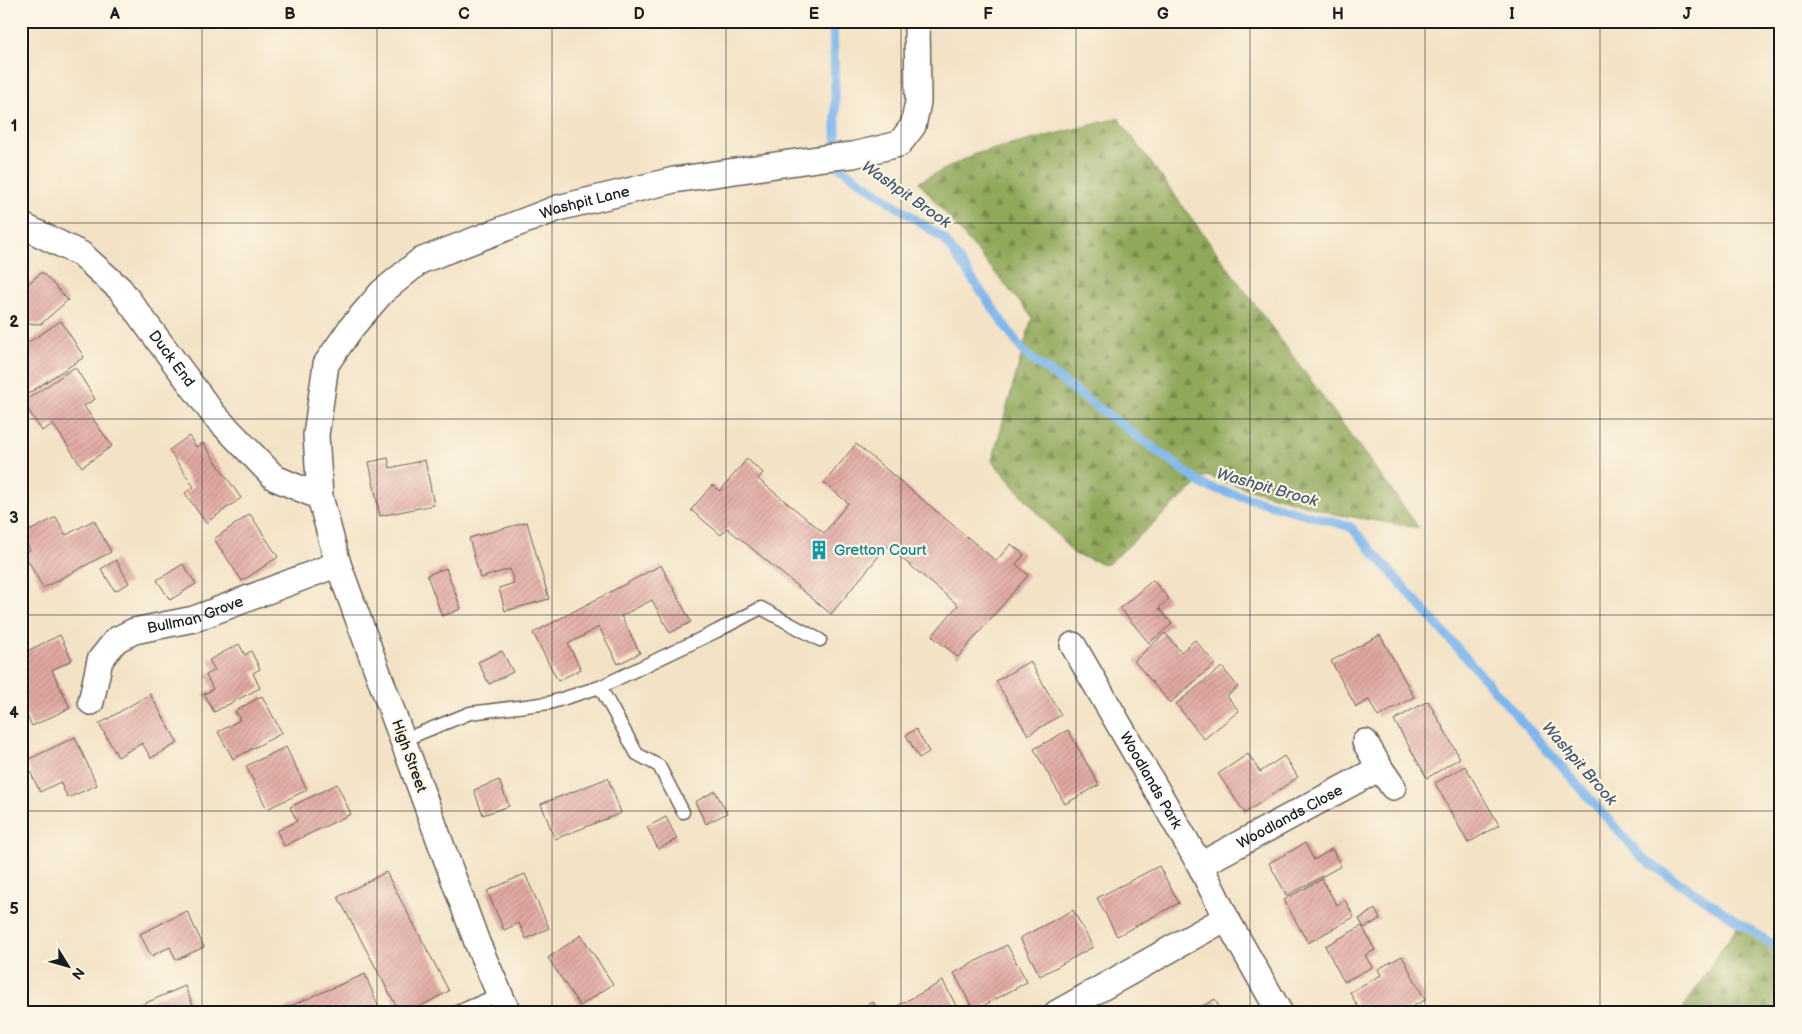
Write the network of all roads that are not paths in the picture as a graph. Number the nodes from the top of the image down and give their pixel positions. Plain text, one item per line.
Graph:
1 (917, 21) edge
2 (21, 225) edge
3 (320, 497) junction
4 (338, 564) junction
5 (820, 640) dead end
6 (1073, 645) dead end
7 (600, 687) junction
8 (91, 702) dead end
9 (403, 740) junction
10 (1365, 742) dead end
11 (682, 812) dead end
12 (1200, 865) junction
13 (1226, 918) junction
14 (504, 1003) edge
15 (455, 1013) edge
16 (1057, 1013) edge
17 (1280, 1013) edge

1 - 3 street, Washpit Lane
2 - 3 street, Duck End
3 - 4 street, High Street
4 - 8 street, Bullman Grove
4 - 9 street, High Street
5 - 7 lane
6 - 12 street, Woodlands Park
7 - 9 lane
7 - 11 lane
9 - 14 street, High Street
10 - 12 street, Woodlands Close
12 - 13 street, Woodlands Park
13 - 16 street
13 - 17 street, Woodlands Park
14 - 15 lane

